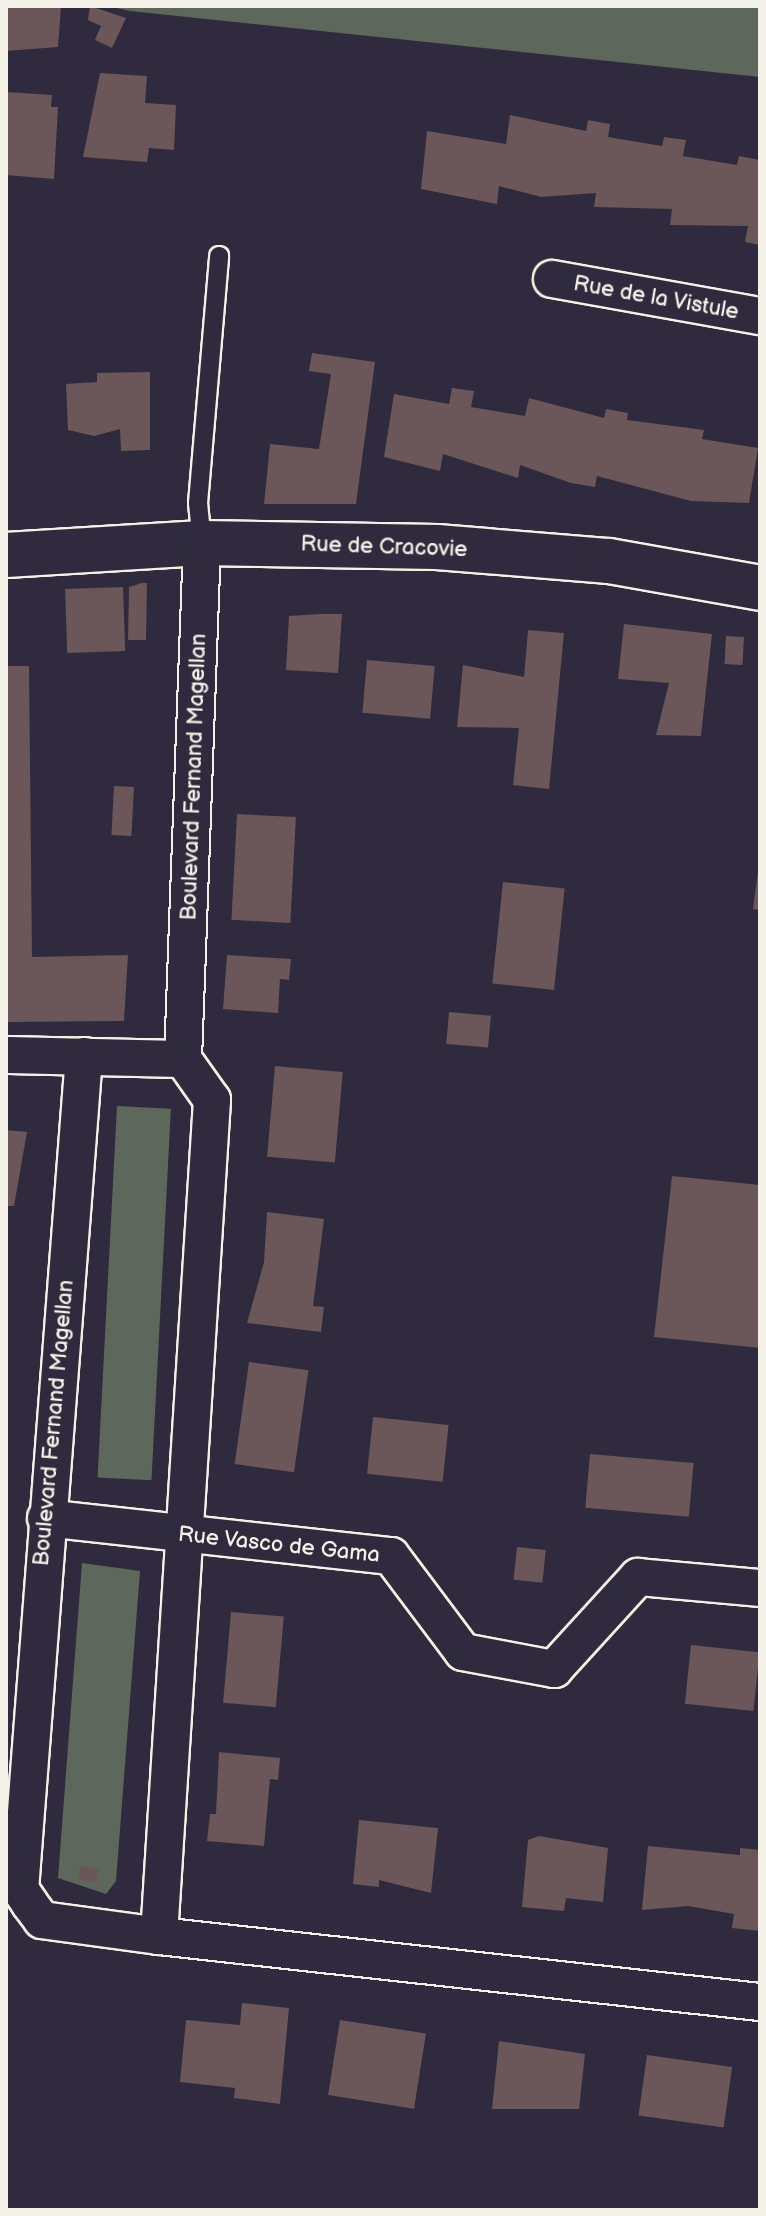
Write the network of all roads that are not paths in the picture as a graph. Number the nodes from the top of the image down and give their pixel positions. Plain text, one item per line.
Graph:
1 (219, 256) dead end
2 (552, 279) dead end
3 (760, 316) edge
4 (202, 543) junction
5 (6, 555) edge
6 (760, 588) edge
7 (6, 1055) edge
8 (84, 1056) junction
9 (183, 1059) junction
10 (46, 1518) junction
11 (190, 1536) junction
12 (760, 1588) edge
13 (159, 1936) junction
14 (760, 2002) edge

1 - 4 lane
2 - 3 street, Rue de la Vistule
4 - 5 street, Rue de Cracovie
4 - 6 street, Rue de Cracovie
4 - 9 street, Boulevard Fernand Magellan
7 - 8 street
8 - 9 street
8 - 10 street, Boulevard Fernand Magellan
9 - 11 street
10 - 11 street, Rue Vasco de Gama
10 - 13 street, Boulevard Fernand Magellan
11 - 12 street, Rue Vasco de Gama
11 - 13 street
13 - 14 street

